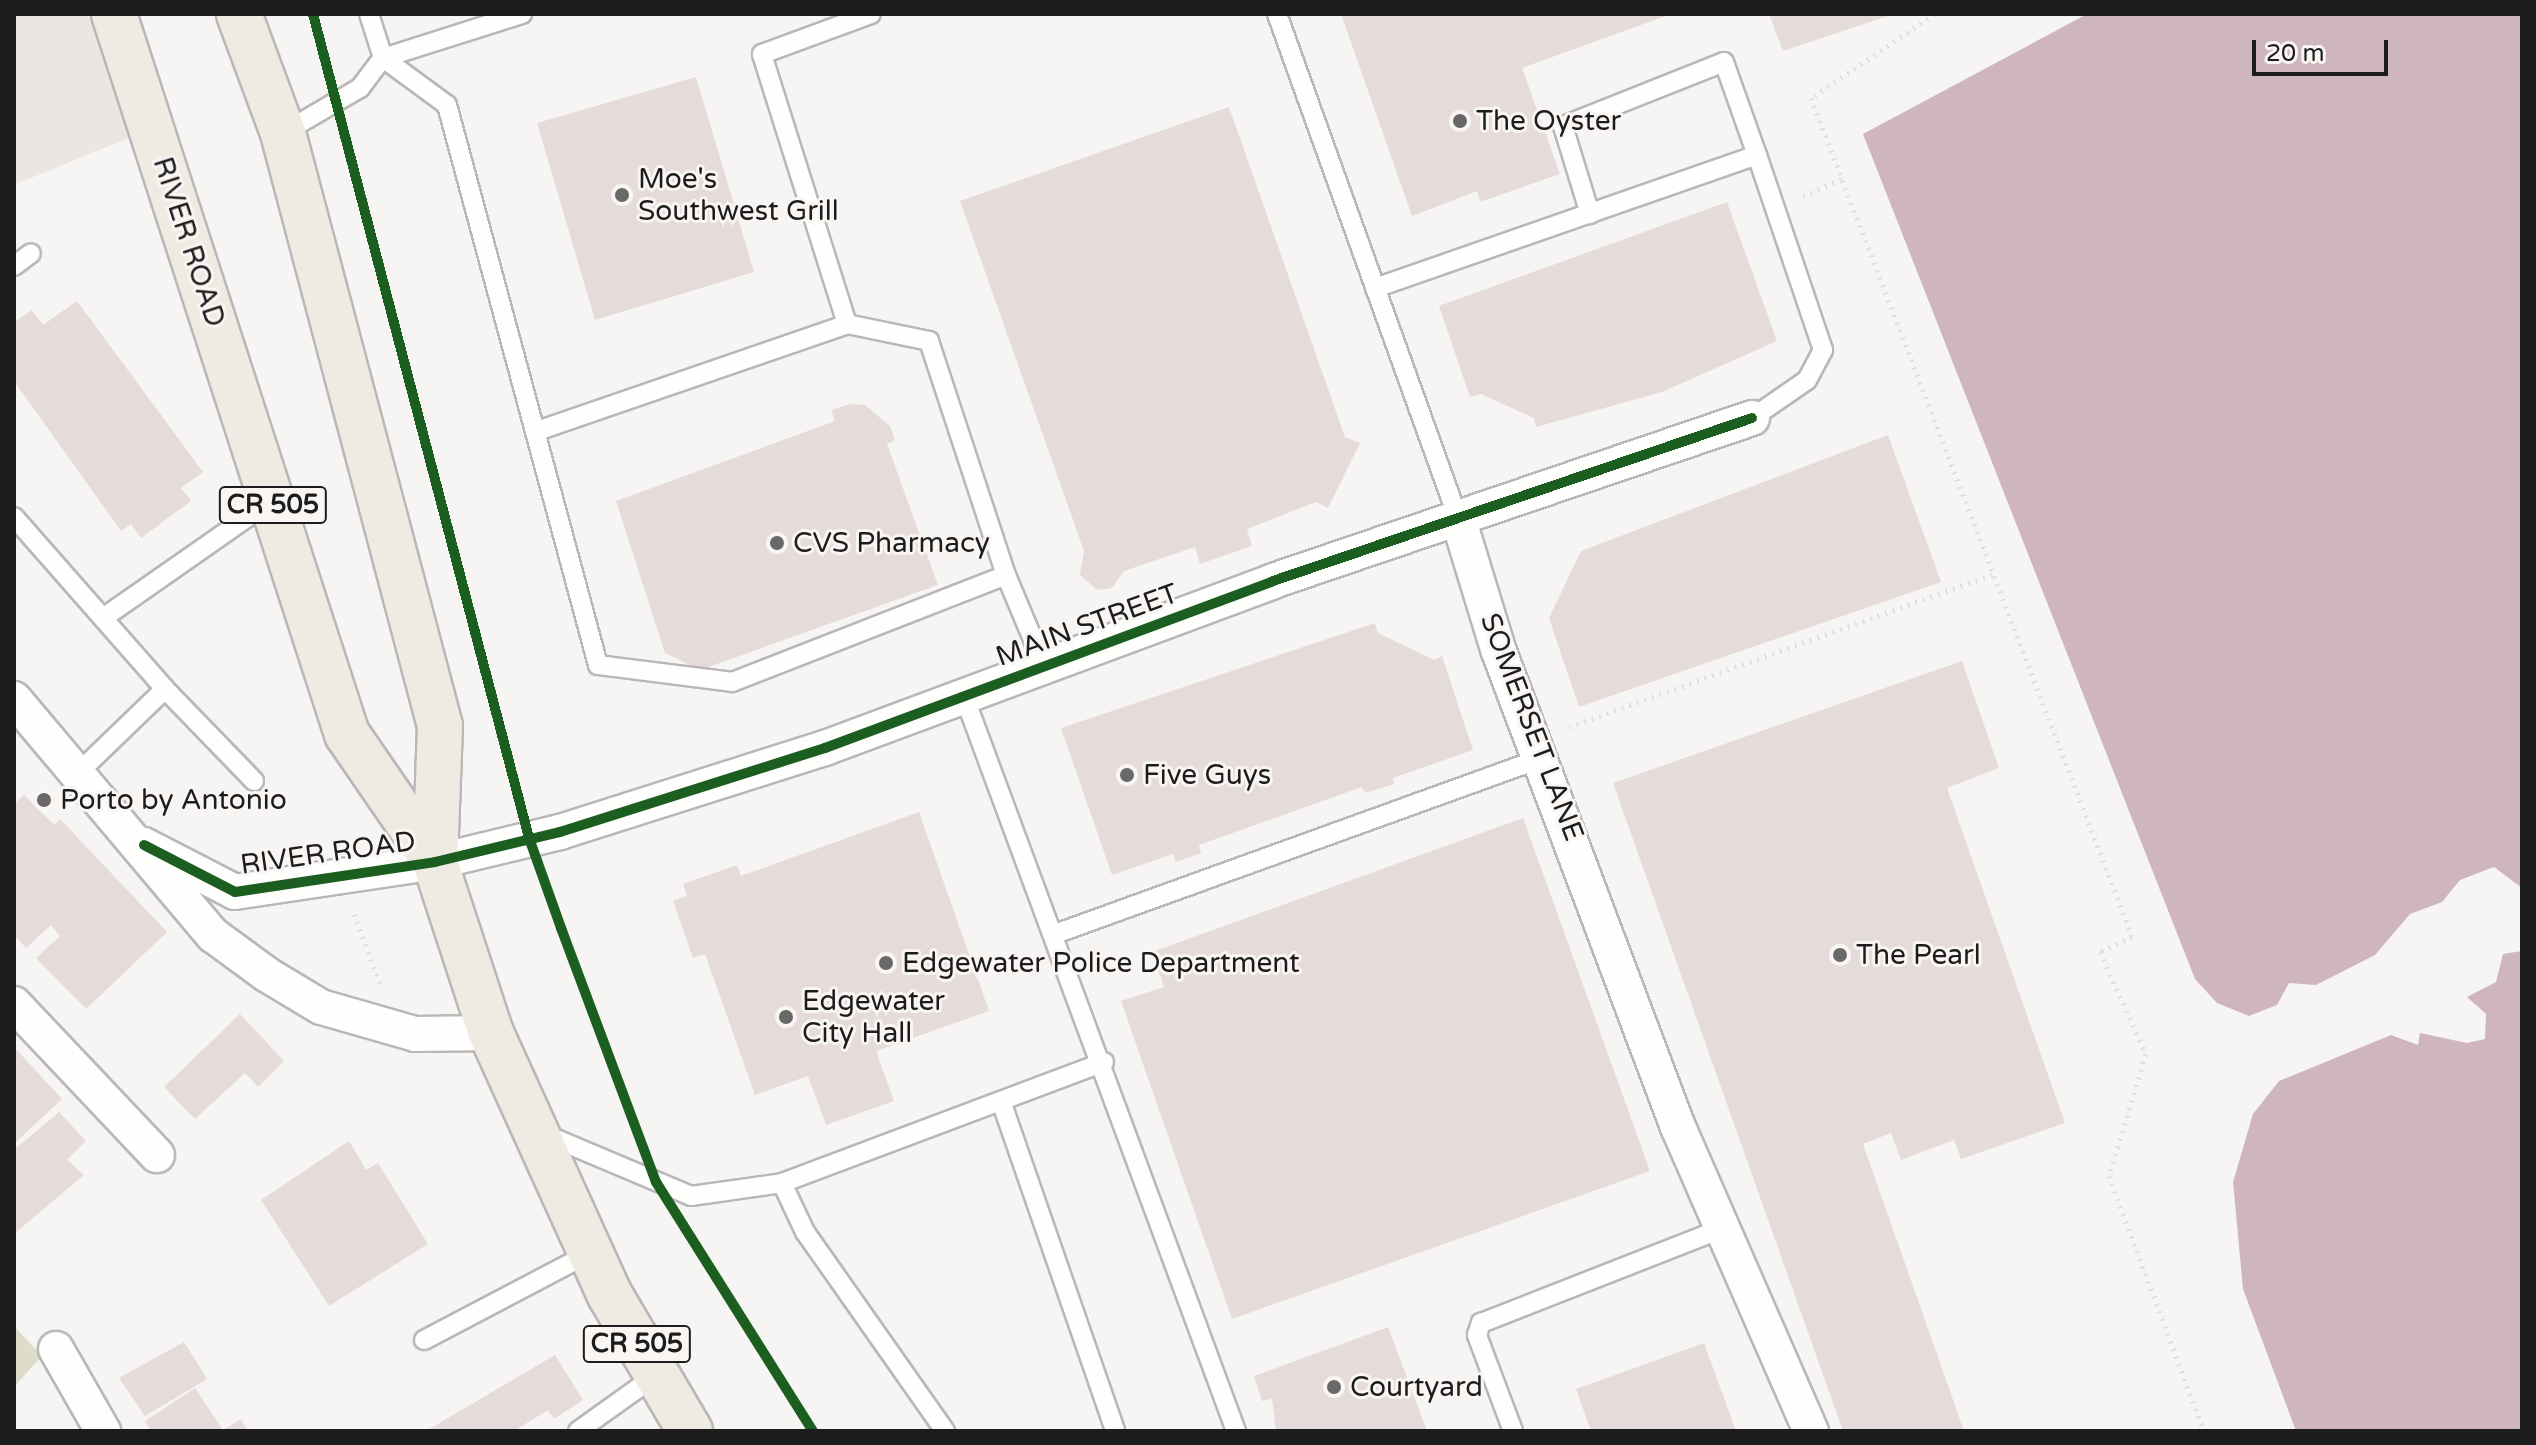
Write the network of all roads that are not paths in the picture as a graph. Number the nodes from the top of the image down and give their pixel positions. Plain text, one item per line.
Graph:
1 (114, 14) edge
2 (239, 14) edge
3 (369, 14) edge
4 (522, 14) edge
5 (871, 14) edge
6 (1277, 14) edge
7 (383, 58) junction
8 (283, 133) junction
9 (1757, 155) junction
10 (1590, 214) junction
11 (31, 253) dead end
12 (14, 266) edge
13 (1375, 288) junction
14 (847, 324) junction
15 (1752, 418) joint
16 (540, 430) junction
17 (272, 500) junction
18 (14, 517) edge
19 (1458, 518) junction
20 (1006, 575) junction
21 (103, 618) junction
22 (1044, 666) junction
23 (165, 689) junction
24 (964, 696) junction
25 (14, 699) edge
26 (1539, 749) junction
27 (78, 773) junction
28 (254, 781) dead end
29 (144, 845) junction
30 (435, 862) junction
31 (1055, 934) junction
32 (14, 1004) edge
33 (491, 1033) junction
34 (1104, 1062) junction
35 (1001, 1101) junction
36 (535, 1130) junction
37 (157, 1155) dead end
38 (782, 1183) junction
39 (1721, 1229) junction
40 (590, 1253) junction
41 (424, 1340) dead end
42 (56, 1349) dead end
43 (655, 1376) junction
44 (103, 1431) edge
45 (578, 1431) edge
46 (690, 1431) edge
47 (945, 1431) edge
48 (1115, 1431) edge
49 (1236, 1431) edge
50 (1513, 1431) edge
51 (1811, 1431) edge

1 - 17 main road, RIVER ROAD / CR 505
2 - 8 main road, RIVER ROAD / CR 505
3 - 7 lane
4 - 7 lane
5 - 14 lane
6 - 13 lane, SOMERSET LANE
7 - 8 lane
7 - 16 lane
8 - 30 main road, RIVER ROAD / CR 505
9 - 10 lane
9 - 10 lane
9 - 15 lane
10 - 13 lane
11 - 12 lane
13 - 19 lane, SOMERSET LANE
14 - 16 lane
14 - 20 lane
15 - 19 street, MAIN STREET
16 - 20 lane
17 - 21 lane
17 - 30 main road, RIVER ROAD / CR 505
18 - 21 lane
19 - 22 street, MAIN STREET
19 - 26 street, SOMERSET LANE
20 - 22 lane
21 - 23 lane
22 - 24 street, MAIN STREET
23 - 27 lane
23 - 28 lane
24 - 30 street, MAIN STREET
24 - 31 lane
25 - 27 street, RIVER ROAD
26 - 31 lane
26 - 39 street, SOMERSET LANE
27 - 29 street, RIVER ROAD
29 - 30 street, RIVER ROAD
29 - 33 street, RIVER ROAD
30 - 33 main road, RIVER ROAD / CR 505
31 - 34 lane
32 - 37 street
33 - 36 main road, RIVER ROAD / CR 505
34 - 35 lane
34 - 49 lane
35 - 38 lane
35 - 48 lane
36 - 38 lane
36 - 40 main road, RIVER ROAD / CR 505
38 - 47 lane
39 - 50 lane
39 - 51 street, SOMERSET LANE
40 - 41 lane
40 - 43 main road, RIVER ROAD / CR 505
42 - 44 street
43 - 45 lane
43 - 46 main road, RIVER ROAD / CR 505

